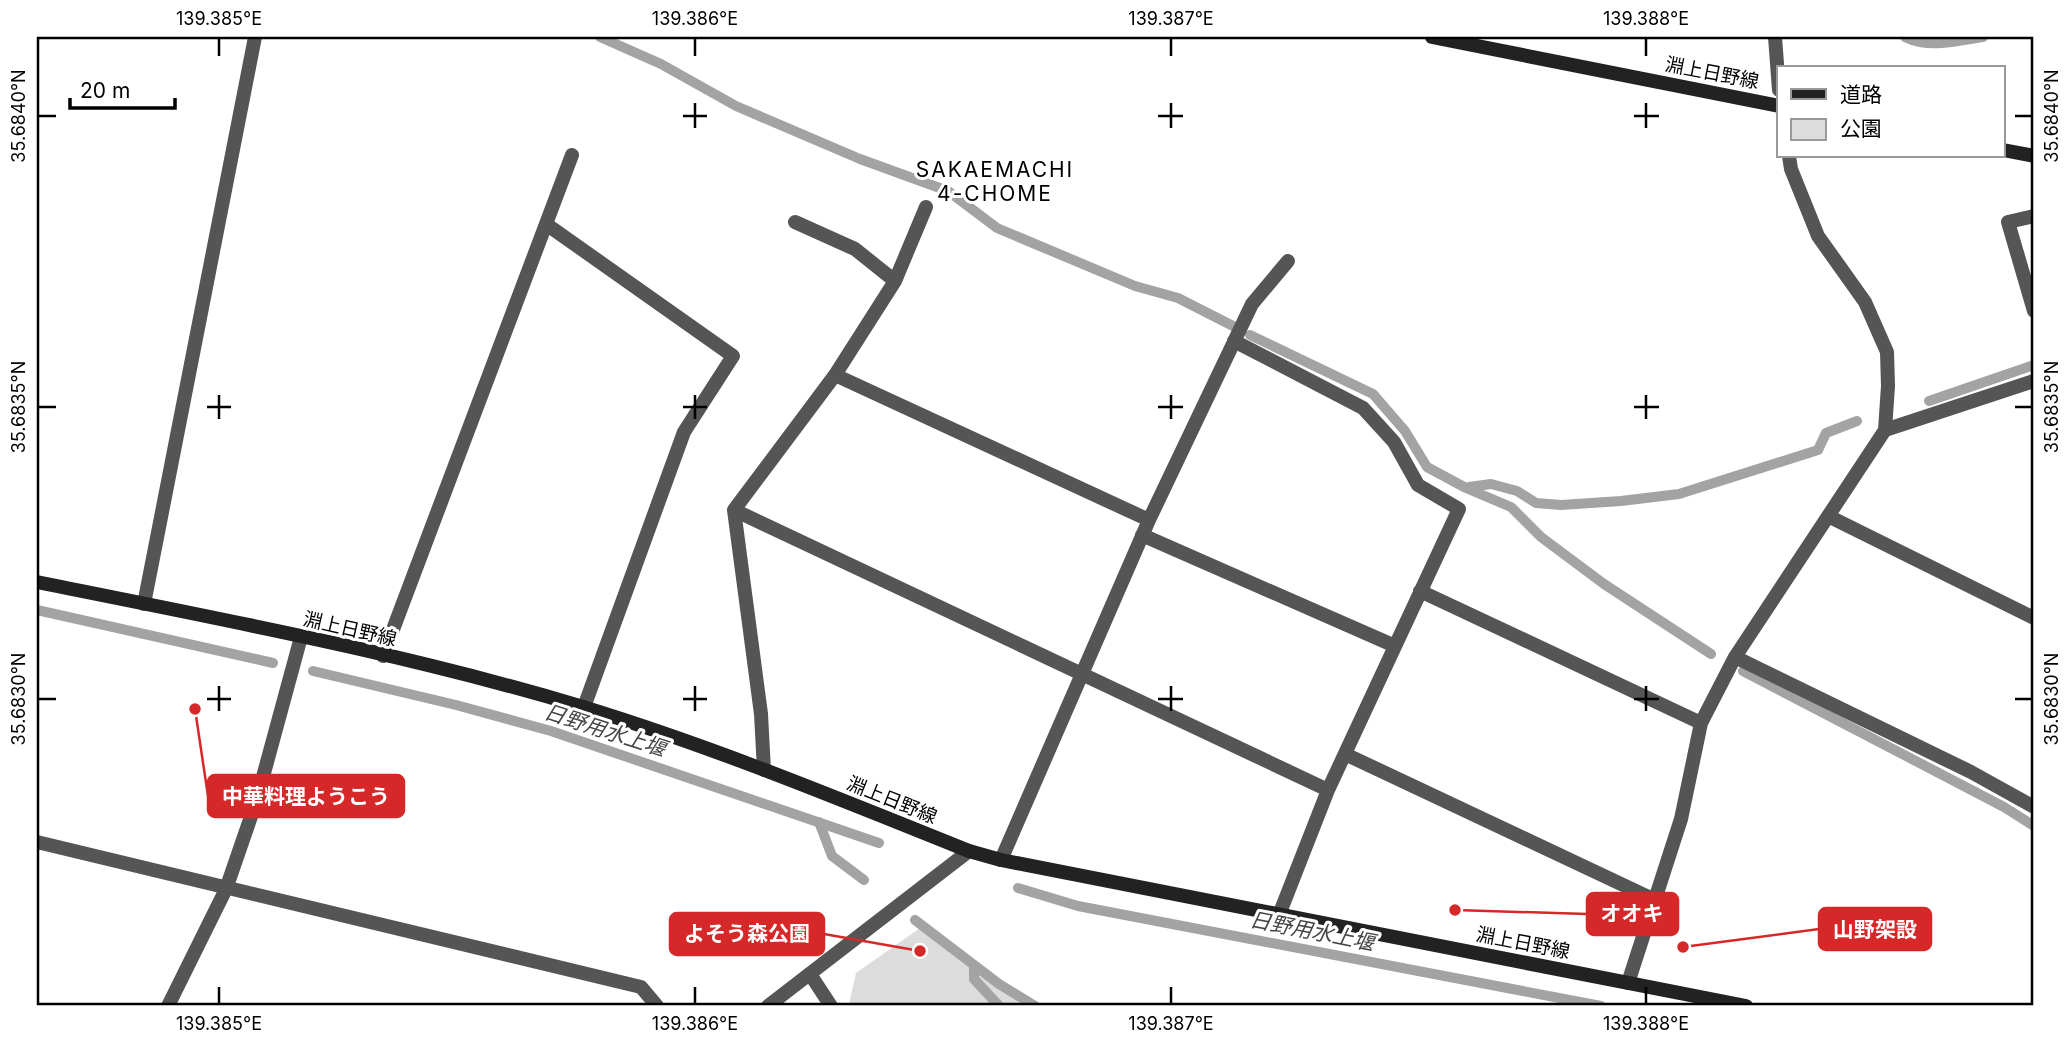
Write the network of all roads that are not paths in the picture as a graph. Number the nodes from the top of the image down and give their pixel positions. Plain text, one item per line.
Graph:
1 (255, 37) edge
2 (1432, 37) edge
3 (1775, 37) edge
4 (1777, 66) edge
5 (1777, 106) edge
6 (2004, 150) edge
7 (572, 155) dead end
8 (2034, 156) edge
9 (1788, 158) edge
10 (926, 207) dead end
11 (2034, 216) edge
12 (795, 222) dead end
13 (546, 224) junction
14 (1288, 261) dead end
15 (895, 281) junction
16 (2034, 311) edge
17 (1234, 341) junction
18 (835, 375) junction
19 (2034, 381) edge
20 (1885, 430) junction
21 (734, 510) junction
22 (1828, 516) junction
23 (1149, 520) junction
24 (1142, 536) junction
25 (37, 582) edge
26 (1420, 591) junction
27 (145, 604) junction
28 (2034, 618) edge
29 (302, 638) junction
30 (1395, 646) junction
31 (383, 656) junction
32 (1735, 657) junction
33 (1081, 675) junction
34 (584, 708) junction
35 (1702, 723) junction
36 (1345, 754) junction
37 (764, 770) junction
38 (1328, 790) junction
39 (2034, 807) edge
40 (37, 842) edge
41 (969, 851) junction
42 (1001, 860) junction
43 (226, 889) junction
44 (1655, 900) junction
45 (1279, 915) junction
46 (810, 974) junction
47 (1628, 983) junction
48 (168, 1006) edge
49 (657, 1006) edge
50 (768, 1006) edge
51 (831, 1006) edge
52 (1746, 1006) edge

1 - 27 street
2 - 5 main road, 淵上日野線
3 - 4 street
6 - 8 main road
7 - 13 street
9 - 20 street
10 - 15 street
11 - 16 street
12 - 15 street
13 - 31 street
13 - 34 street
14 - 17 street
15 - 18 street
17 - 23 street
17 - 26 street
18 - 21 street
18 - 23 street
19 - 20 street
20 - 22 street
21 - 33 street
21 - 37 street
22 - 28 street
22 - 32 street
23 - 24 street
24 - 30 street
24 - 33 street
25 - 27 main road, 淵上日野線
26 - 30 street
26 - 35 street
27 - 29 main road, 淵上日野線
29 - 31 main road, 淵上日野線
29 - 43 street
30 - 36 street
31 - 34 main road, 淵上日野線
32 - 35 street
32 - 39 street
33 - 38 street
33 - 42 street
34 - 37 main road, 淵上日野線
35 - 44 street
36 - 38 street
36 - 44 street
37 - 41 main road, 淵上日野線
38 - 45 street
40 - 43 street
41 - 42 main road, 淵上日野線
41 - 46 street
42 - 45 main road, 淵上日野線
43 - 48 street
43 - 49 street
44 - 47 street
45 - 47 main road, 淵上日野線
46 - 50 street
46 - 51 street
47 - 52 main road, 淵上日野線

